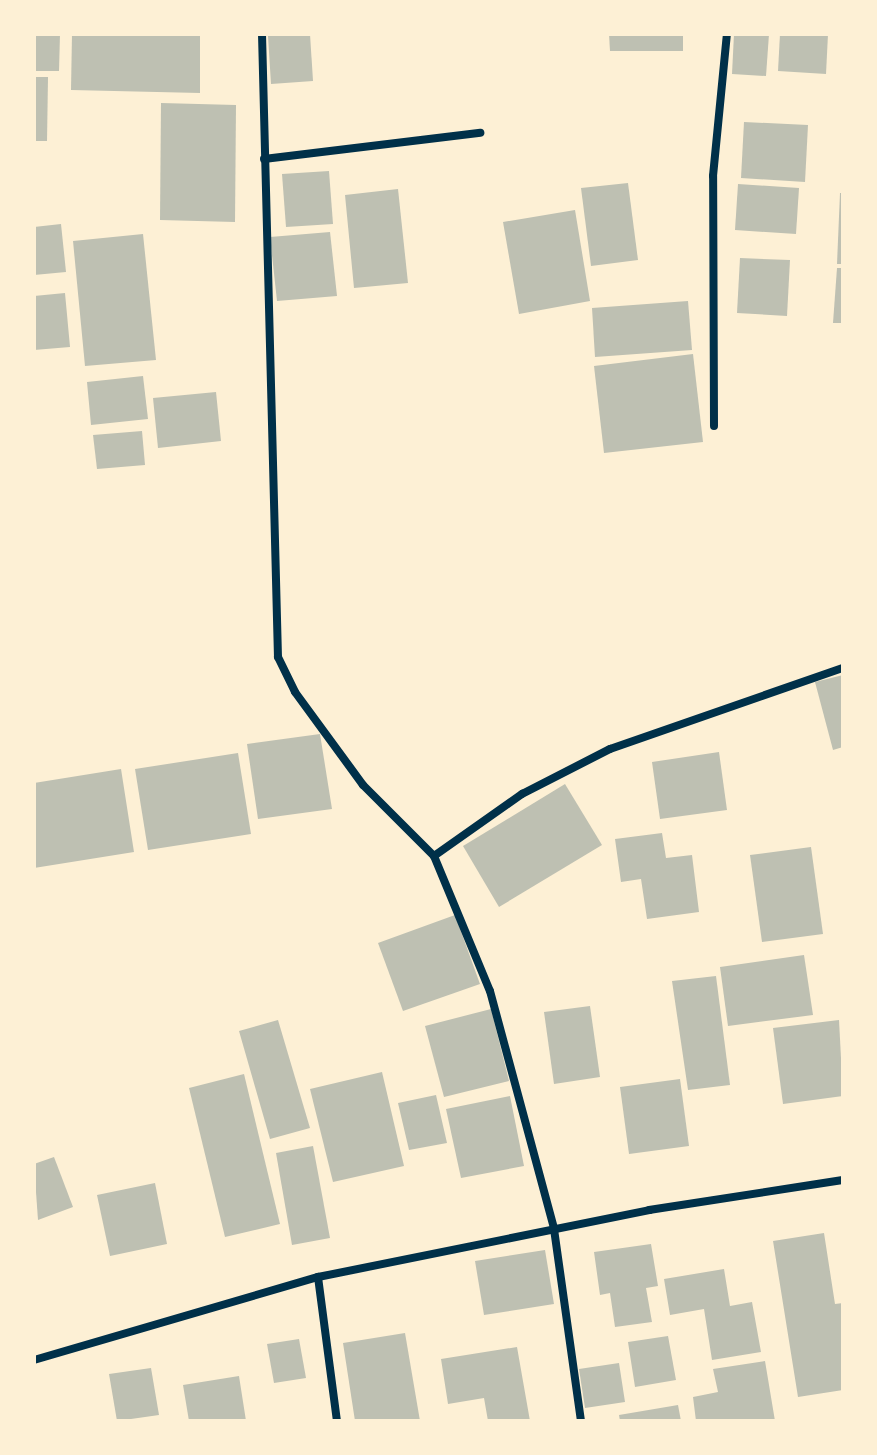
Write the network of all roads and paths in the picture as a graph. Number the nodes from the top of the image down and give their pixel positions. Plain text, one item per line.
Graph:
1 (262, 34) edge
2 (727, 34) edge
3 (480, 133) dead end
4 (264, 159) junction
5 (714, 426) dead end
6 (843, 668) edge
7 (434, 856) junction
8 (843, 1180) edge
9 (554, 1229) junction
10 (318, 1277) junction
11 (34, 1360) edge
12 (337, 1421) edge
13 (581, 1421) edge

1 - 4 street
2 - 5 street
3 - 4 street
4 - 7 street
6 - 7 street
7 - 9 street
8 - 9 street
9 - 10 street
9 - 13 street
10 - 11 street
10 - 12 street

